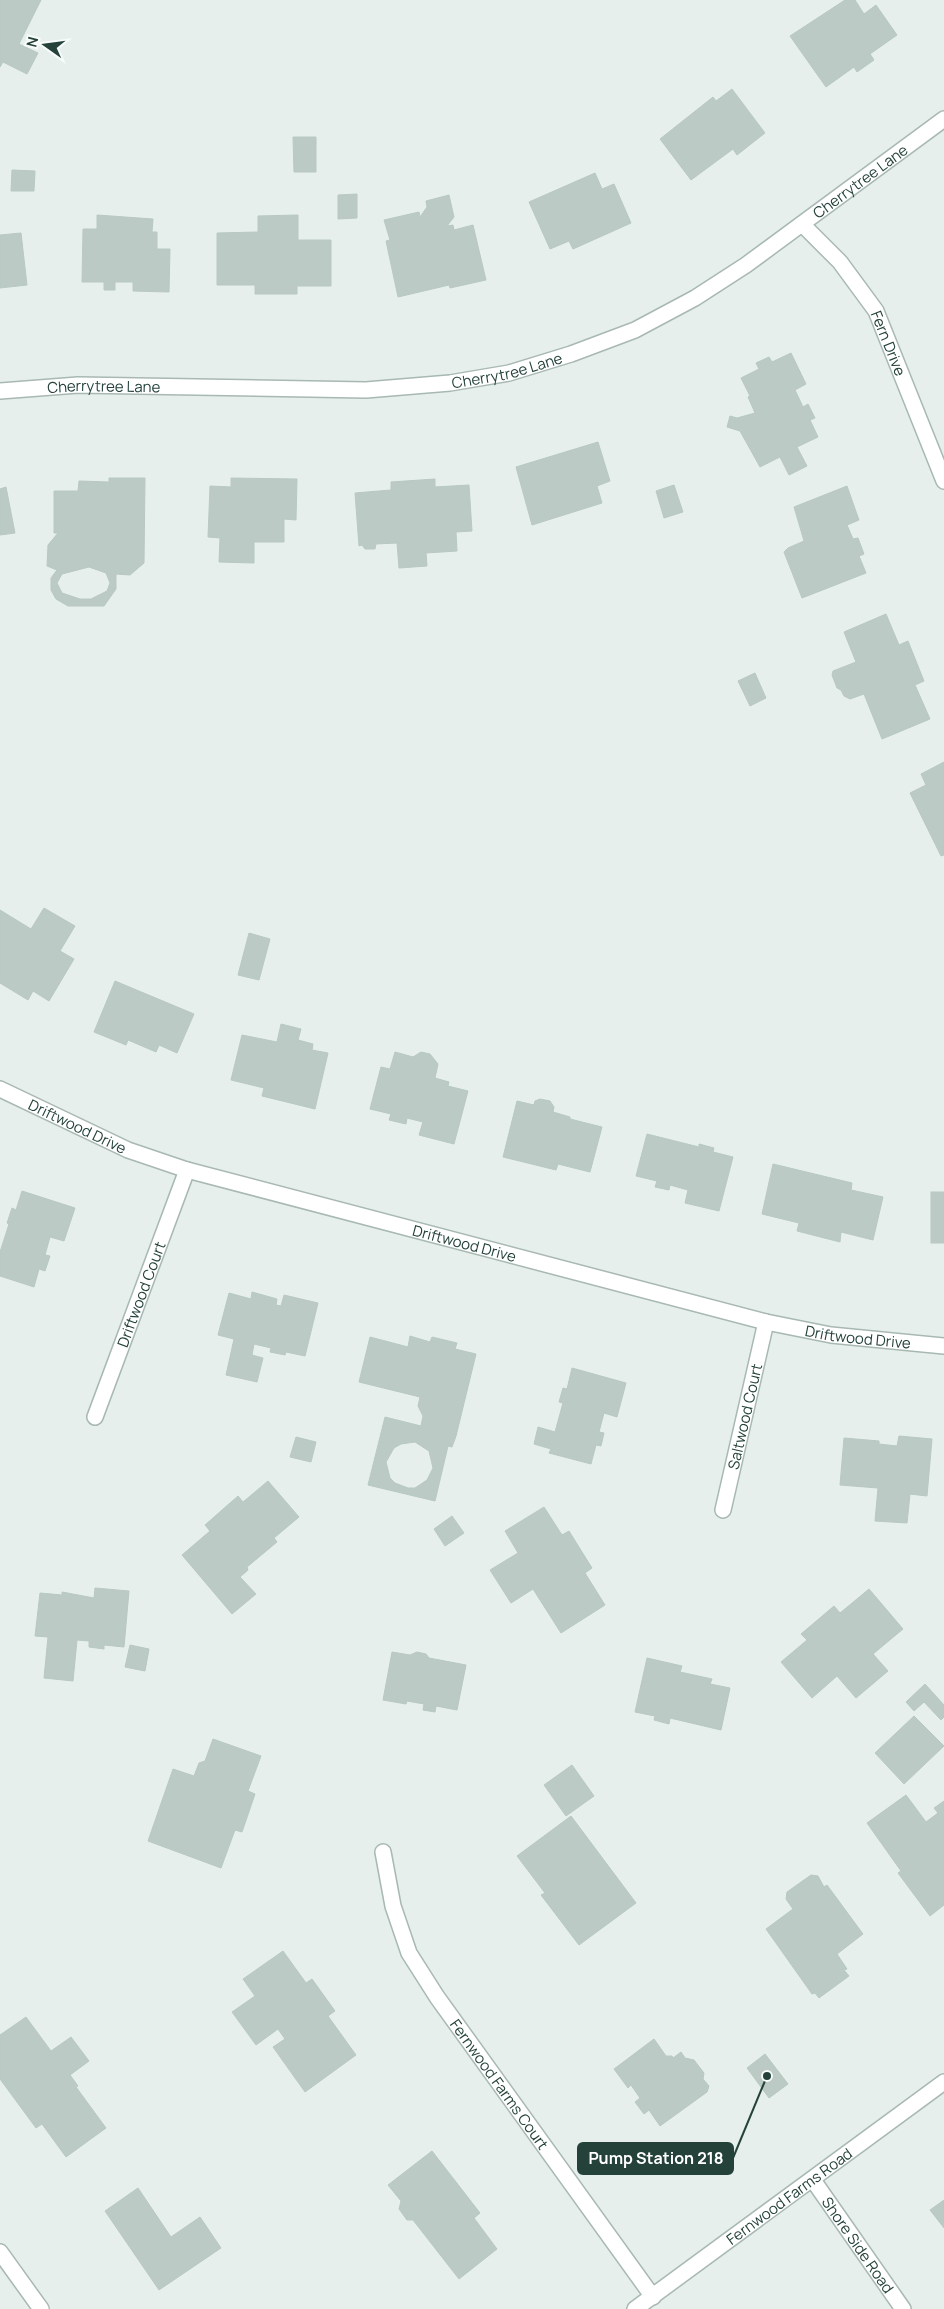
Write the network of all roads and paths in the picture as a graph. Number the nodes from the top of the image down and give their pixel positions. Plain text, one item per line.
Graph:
1 (944, 119) edge
2 (802, 224) junction
3 (0, 391) edge
4 (944, 481) edge
5 (0, 1089) edge
6 (187, 1170) junction
7 (766, 1322) junction
8 (944, 1346) edge
9 (95, 1417) dead end
10 (723, 1510) dead end
11 (383, 1852) dead end
12 (944, 2082) edge
13 (813, 2180) junction
14 (0, 2252) edge
15 (653, 2297) junction
16 (41, 2309) edge
17 (636, 2309) edge
18 (903, 2309) edge

1 - 2 street, Cherrytree Lane
2 - 3 street, Cherrytree Lane
2 - 4 street, Fern Drive
5 - 6 street, Driftwood Drive
6 - 7 street, Driftwood Drive
6 - 9 street, Driftwood Court
7 - 8 street, Driftwood Drive
7 - 10 street, Saltwood Court
11 - 15 street, Fernwood Farms Court
12 - 13 street, Fernwood Farms Road
13 - 15 street, Fernwood Farms Road
13 - 18 street, Shore Side Road
14 - 16 street
15 - 17 street, Fernwood Farms Road

